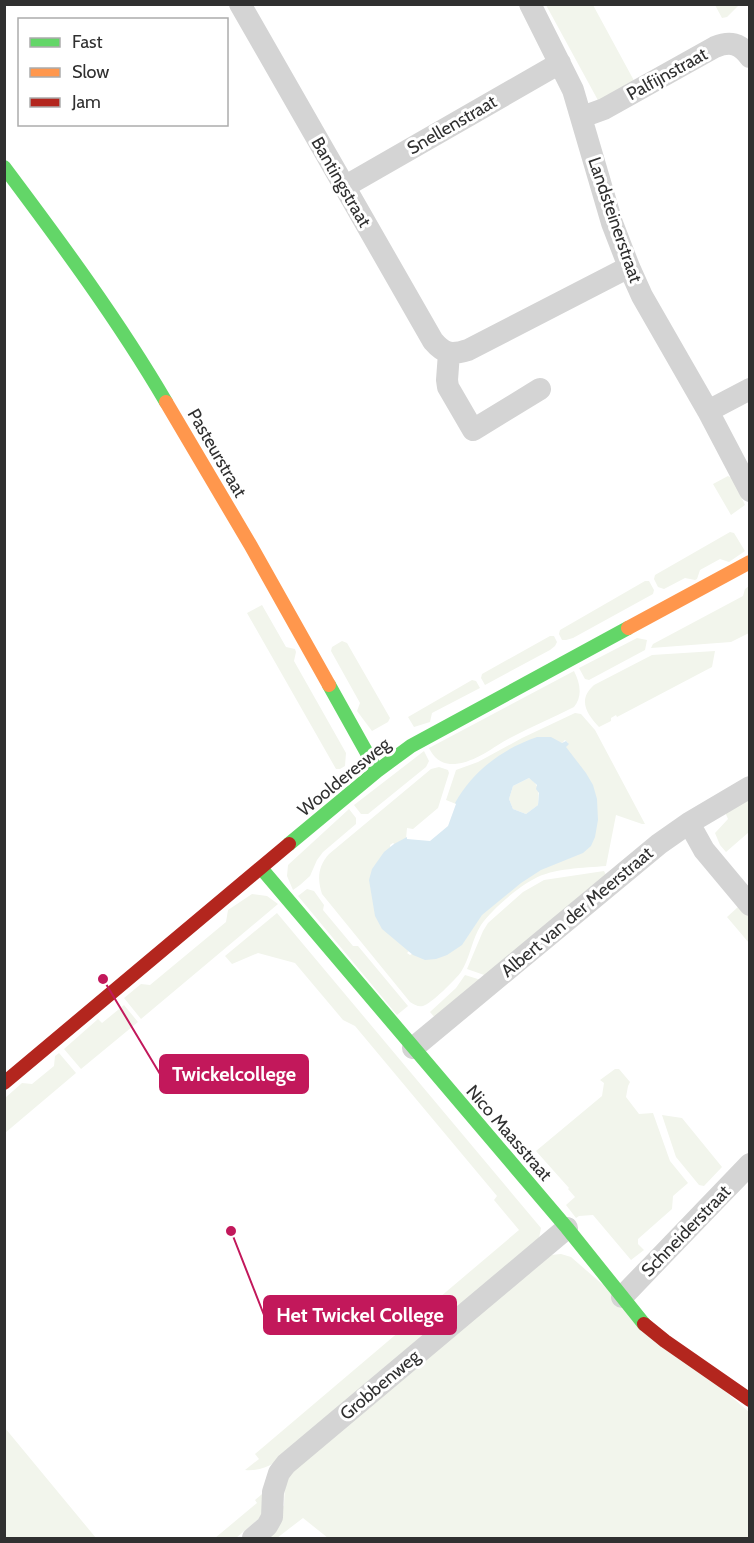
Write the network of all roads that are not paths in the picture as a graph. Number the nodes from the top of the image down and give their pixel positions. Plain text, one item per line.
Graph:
1 (240, 4) edge
2 (530, 4) edge
3 (750, 57) edge
4 (560, 63) junction
5 (582, 117) junction
6 (4, 167) edge
7 (344, 187) junction
8 (628, 267) junction
9 (449, 353) junction
10 (540, 389) dead end
11 (750, 389) edge
12 (708, 411) junction
13 (750, 491) edge
14 (750, 562) edge
15 (377, 771) junction
16 (750, 788) edge
17 (689, 823) junction
18 (261, 868) junction
19 (750, 905) edge
20 (413, 1048) junction
21 (4, 1083) edge
22 (750, 1164) edge
23 (567, 1228) junction
24 (622, 1297) junction
25 (750, 1400) edge
26 (254, 1539) edge

1 - 7 street, Bantingstraat
2 - 4 street, Landsteinerstraat
3 - 5 street, Palfijnstraat
4 - 5 street, Landsteinerstraat
4 - 7 street, Snellenstraat
5 - 8 street, Landsteinerstraat
6 - 15 street, Pasteurstraat
7 - 9 street, Bantingstraat
8 - 9 street
8 - 12 street, Landsteinerstraat
9 - 10 street
11 - 12 street
12 - 13 street, Landsteinerstraat
14 - 15 street, Woolderesweg
15 - 18 street, Woolderesweg
16 - 17 street, Albert van der Meerstraat
17 - 19 street
17 - 20 street, Albert van der Meerstraat
18 - 20 street, Nico Maasstraat
18 - 21 street, Woolderesweg
20 - 23 street, Nico Maasstraat
22 - 24 street, Schneiderstraat
23 - 24 street, Nico Maasstraat
23 - 26 street, Grobbenweg
24 - 25 street, Nico Maasstraat

